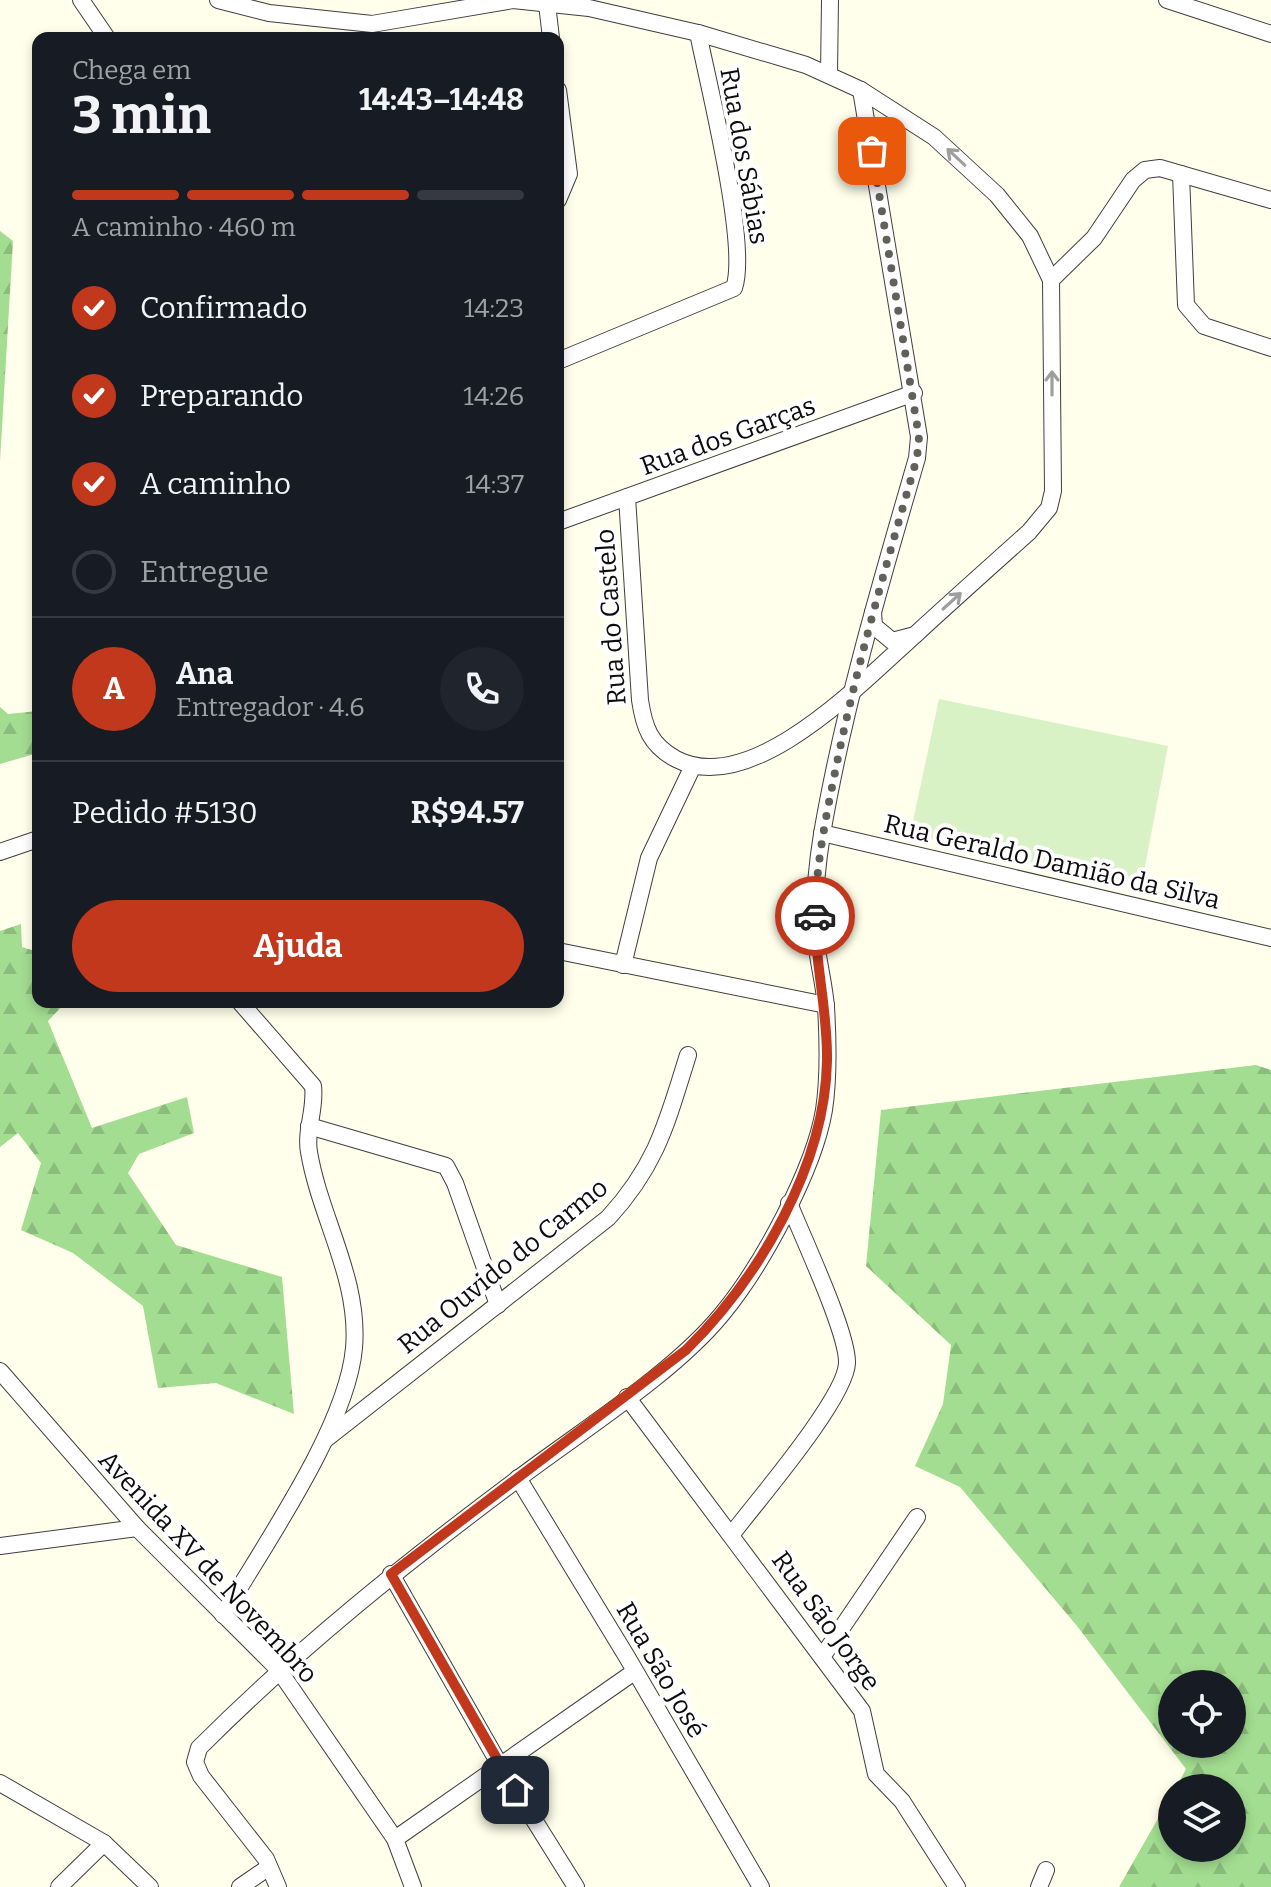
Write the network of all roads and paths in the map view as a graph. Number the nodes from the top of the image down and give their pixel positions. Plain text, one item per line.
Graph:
1 (81, 0) edge
2 (218, 0) edge
3 (830, 0) edge
4 (1167, 0) edge
5 (547, 4) junction
6 (103, 32) edge
7 (550, 32) edge
8 (698, 33) junction
9 (1271, 34) edge
10 (829, 74) junction
11 (861, 90) junction
12 (564, 136) edge
13 (1181, 174) junction
14 (564, 186) edge
15 (1271, 200) edge
16 (1051, 280) junction
17 (1271, 348) edge
18 (564, 359) edge
19 (914, 393) junction
20 (627, 497) junction
21 (564, 520) edge
22 (872, 611) junction
23 (913, 636) junction
24 (853, 690) junction
25 (692, 768) junction
26 (822, 833) junction
27 (32, 841) edge
28 (0, 852) edge
29 (1271, 938) edge
30 (564, 952) edge
31 (623, 965) junction
32 (826, 1005) junction
33 (245, 1008) edge
34 (688, 1055) dead end
35 (309, 1126) junction
36 (789, 1203) junction
37 (498, 1305) junction
38 (0, 1371) edge
39 (627, 1397) junction
40 (325, 1440) junction
41 (518, 1478) junction
42 (917, 1517) dead end
43 (137, 1528) junction
44 (732, 1534) junction
45 (0, 1546) edge
46 (391, 1574) junction
47 (223, 1615) junction
48 (822, 1657) junction
49 (278, 1669) junction
50 (634, 1672) junction
51 (501, 1767) junction
52 (0, 1783) edge
53 (395, 1839) junction
54 (104, 1843) junction
55 (269, 1867) junction
56 (1046, 1870) dead end
57 (59, 1887) edge
58 (150, 1887) edge
59 (240, 1887) edge
60 (278, 1887) edge
61 (413, 1887) edge
62 (576, 1887) edge
63 (761, 1887) edge
64 (957, 1887) edge
65 (1039, 1887) edge

1 - 6 street
2 - 5 street
3 - 10 street
4 - 9 street
5 - 7 street
5 - 8 street
8 - 10 street
8 - 18 street, Rua dos Sábias
10 - 11 street
16 -> 11 street
11 - 19 street
12 - 14 street
13 - 15 street
13 - 16 street
13 - 17 street
23 -> 16 street
19 - 20 street, Rua dos Garças
19 - 22 street
20 - 21 street, Rua dos Garças
20 - 25 street, Rua do Castelo
22 - 23 street
22 - 24 street
23 - 24 street
24 - 25 street
24 - 26 street
25 - 31 street
26 - 29 street, Rua Geraldo Damião da Silva
26 - 32 street
27 - 28 street
30 - 31 street
31 - 32 street
32 - 36 street
33 - 35 street
34 - 37 street, Rua Ouvido do Carmo
35 - 37 street
35 - 40 street
36 - 39 street
36 - 44 street
37 - 40 street, Rua Ouvido do Carmo
38 - 43 street, Avenida XV de Novembro
39 - 41 street
39 - 44 street, Rua São Jorge
40 - 47 street
41 - 46 street
41 - 50 street, Rua São José
42 - 48 street
43 - 45 street
43 - 47 street, Avenida XV de Novembro
44 - 48 street, Rua São Jorge
46 - 49 street
46 - 51 street
47 - 49 street, Avenida XV de Novembro
48 - 64 street, Rua São Jorge
49 - 53 street, Avenida XV de Novembro
49 - 55 street
50 - 51 street
50 - 63 street, Rua São José
51 - 53 street
51 - 62 street
52 - 54 street
53 - 61 street, Avenida XV de Novembro
54 - 57 street
54 - 58 street
55 - 59 street
55 - 60 street
56 - 65 street

